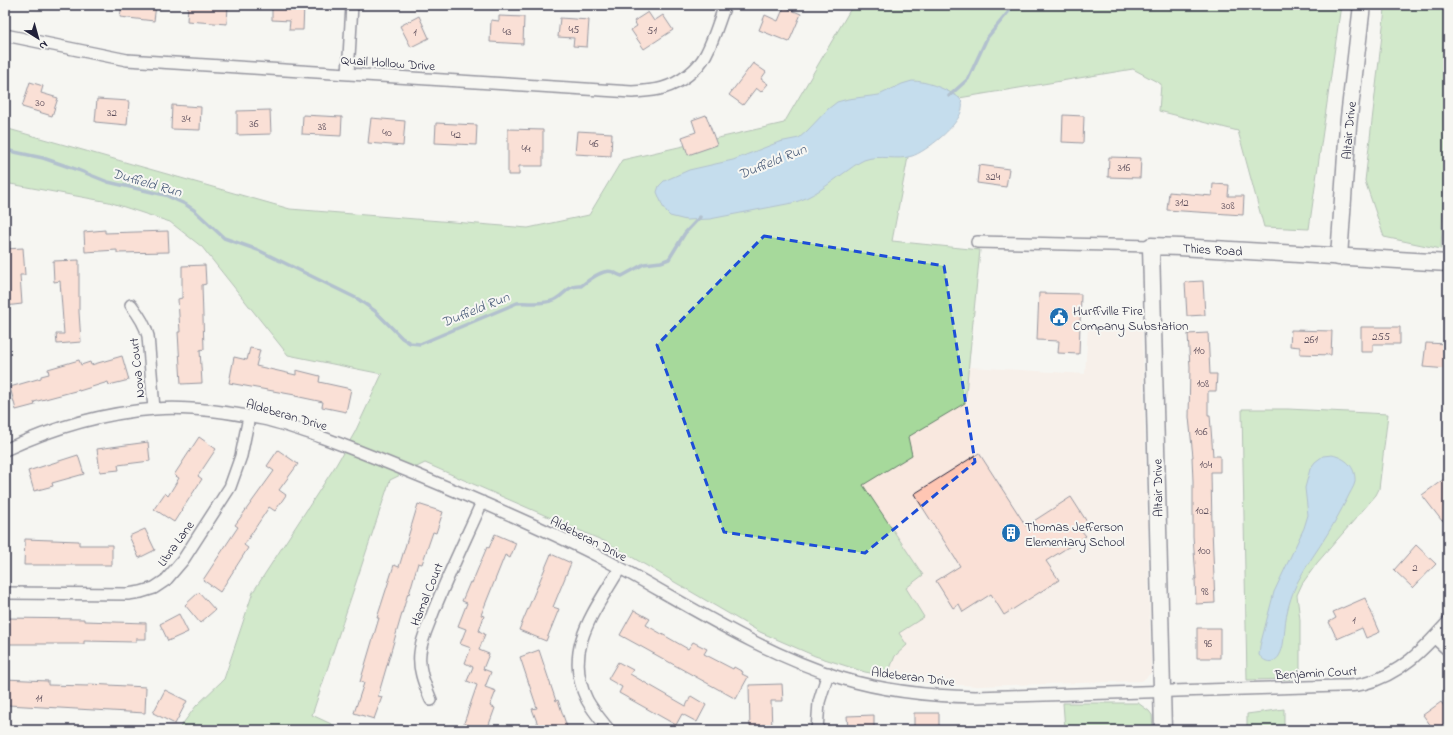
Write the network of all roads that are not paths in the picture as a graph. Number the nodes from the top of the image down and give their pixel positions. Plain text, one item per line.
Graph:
1 (352, 5) edge
2 (725, 5) edge
3 (1362, 5) edge
4 (5, 35) edge
5 (348, 74) junction
6 (977, 242) dead end
7 (1151, 246) junction
8 (1339, 257) junction
9 (1448, 263) edge
10 (131, 305) dead end
11 (154, 409) junction
12 (250, 417) junction
13 (5, 450) edge
14 (482, 502) junction
15 (620, 568) junction
16 (5, 593) edge
17 (1448, 622) edge
18 (1434, 637) junction
19 (1448, 650) edge
20 (828, 673) junction
21 (1162, 691) junction
22 (431, 700) dead end
23 (609, 730) edge
24 (817, 730) edge
25 (1162, 730) edge

1 - 5 street
2 - 5 street, Quail Hollow Drive
3 - 8 street, Altair Drive
4 - 5 street, Quail Hollow Drive
6 - 7 street, Thies Road
7 - 8 street, Thies Road
7 - 21 street, Altair Drive
8 - 9 street, Thies Road
10 - 11 street, Nova Court
11 - 12 street, Aldeberan Drive
11 - 13 street, Aldeberan Drive
12 - 14 street, Aldeberan Drive
12 - 16 street, Libra Lane
14 - 15 street, Aldeberan Drive
14 - 22 street, Hamal Court
15 - 20 street, Aldeberan Drive
15 - 23 street
17 - 18 street, Benjamin Court
18 - 19 street
18 - 21 street, Benjamin Court
20 - 21 street, Aldeberan Drive
20 - 24 street
21 - 25 street, Altair Drive

